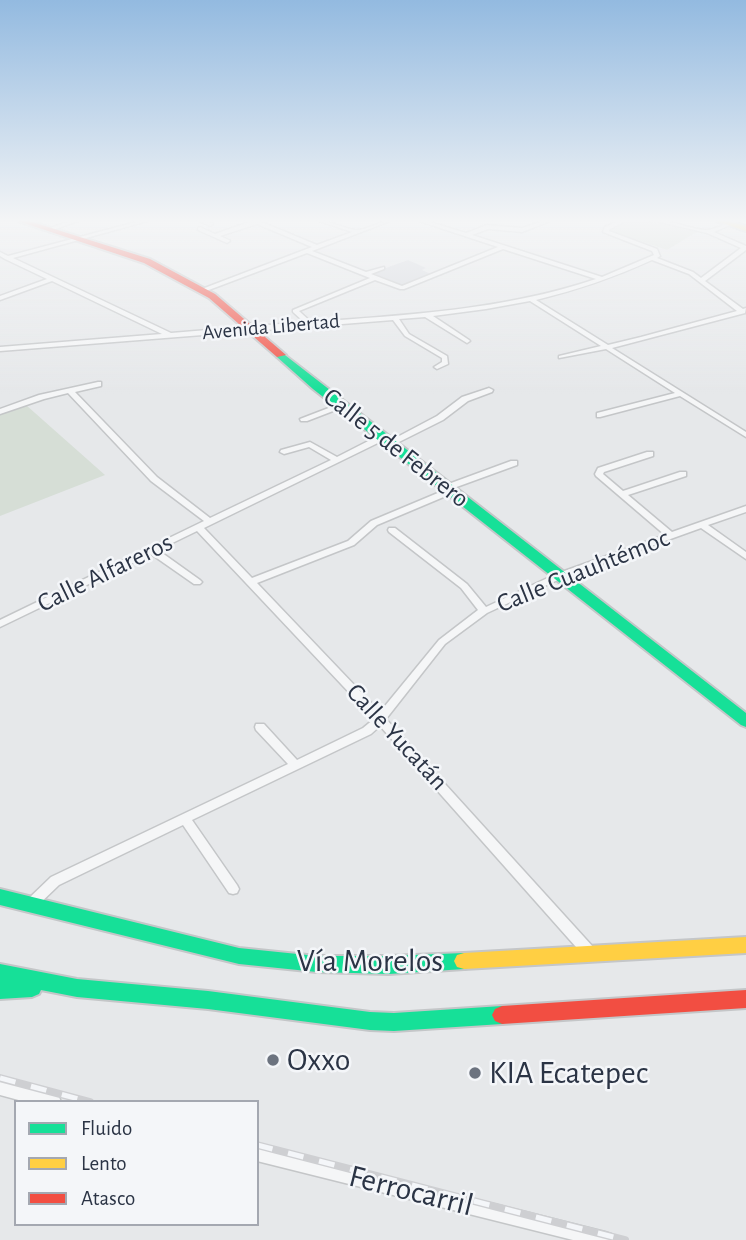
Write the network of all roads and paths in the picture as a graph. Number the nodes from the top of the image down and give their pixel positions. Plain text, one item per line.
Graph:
1 (52, 279) joint
2 (183, 279) edge
3 (233, 279) edge
4 (372, 279) edge
5 (376, 279) edge
6 (424, 279) edge
7 (597, 279) edge
8 (698, 279) edge
9 (704, 279) edge
10 (701, 281) junction
11 (204, 290) junction
12 (0, 298) edge
13 (531, 299) junction
14 (744, 312) edge
15 (427, 315) junction
16 (395, 318) junction
17 (310, 324) junction
18 (248, 329) junction
19 (171, 335) junction
20 (467, 341) dead end
21 (607, 347) junction
22 (0, 349) edge
23 (561, 357) dead end
24 (437, 367) dead end
25 (98, 384) dead end
26 (489, 390) dead end
27 (70, 391) junction
28 (680, 394) junction
29 (342, 406) junction
30 (0, 412) edge
31 (600, 415) dead end
32 (304, 419) dead end
33 (746, 435) edge
34 (386, 440) junction
35 (284, 452) dead end
36 (650, 454) dead end
37 (337, 460) junction
38 (514, 463) dead end
39 (683, 474) dead end
40 (448, 489) junction
41 (622, 494) junction
42 (746, 509) edge
43 (210, 522) junction
44 (702, 525) junction
45 (199, 528) junction
46 (393, 530) dead end
47 (671, 536) junction
48 (153, 551) junction
49 (746, 556) edge
50 (559, 576) junction
51 (197, 582) dead end
52 (251, 582) junction
53 (484, 611) junction
54 (0, 624) edge
55 (380, 719) junction
56 (746, 721) edge
57 (260, 727) dead end
58 (295, 765) junction
59 (185, 819) junction
60 (233, 889) dead end
61 (0, 897) edge
62 (30, 905) junction
63 (746, 945) edge
64 (589, 952) junction
65 (0, 973) edge
66 (71, 986) junction
67 (0, 990) edge
68 (746, 999) edge
69 (0, 1088) edge
70 (46, 1100) edge
71 (259, 1154) edge
72 (605, 1240) edge

1 - 12 street
1 - 19 street
2 - 11 street, Calle 5 de Febrero
3 - 11 street
4 - 17 street
5 - 6 street
7 - 13 street, Avenida Libertad
8 - 10 street
9 - 10 street
10 - 14 street
11 - 18 street, Calle 5 de Febrero
13 - 15 street, Avenida Libertad
13 - 21 street
14 - 21 street
15 - 16 street, Avenida Libertad
15 - 20 street
16 - 17 street, Avenida Libertad
16 - 24 street
17 - 18 street, Avenida Libertad
18 - 19 street, Avenida Libertad
18 - 29 street, Calle 5 de Febrero
19 - 22 street, Avenida Libertad
21 - 23 street
21 - 28 street
25 - 27 street
26 - 34 street, Calle Alfareros
27 - 30 street
27 - 43 street
28 - 31 street
28 - 33 street
29 - 32 street
29 - 34 street, Calle 5 de Febrero
34 - 37 street, Calle Alfareros
34 - 40 street, Calle 5 de Febrero
35 - 37 street
36 - 41 street
37 - 43 street, Calle Alfareros
38 - 40 street
39 - 41 street
40 - 50 street, Calle 5 de Febrero
40 - 52 street
41 - 47 street
42 - 44 street, Calle Cuauhtémoc
43 - 45 street, Calle Alfareros
44 - 47 street, Calle Cuauhtémoc
44 - 49 street
45 - 48 street, Calle Alfareros
45 - 52 street, Calle Yucatán
46 - 53 street
47 - 50 street, Calle Cuauhtémoc
48 - 51 street
48 - 54 street, Calle Alfareros
50 - 53 street, Calle Cuauhtémoc
50 - 56 street, Calle 5 de Febrero
52 - 55 street, Calle Yucatán
53 - 55 street, Calle Cuauhtémoc
55 - 58 street, Calle Cuauhtémoc
55 - 64 street, Calle Yucatán
57 - 58 street
58 - 59 street, Calle Cuauhtémoc
59 - 60 street
59 - 62 street, Calle Cuauhtémoc
61 - 62 street, Vía Morelos
62 - 64 street, Vía Morelos
63 - 64 street, Vía Morelos
65 - 66 street, Vía Morelos
66 - 67 street
66 - 68 street, Vía Morelos
69 - 70 street
71 - 72 street, Ferrocarril

